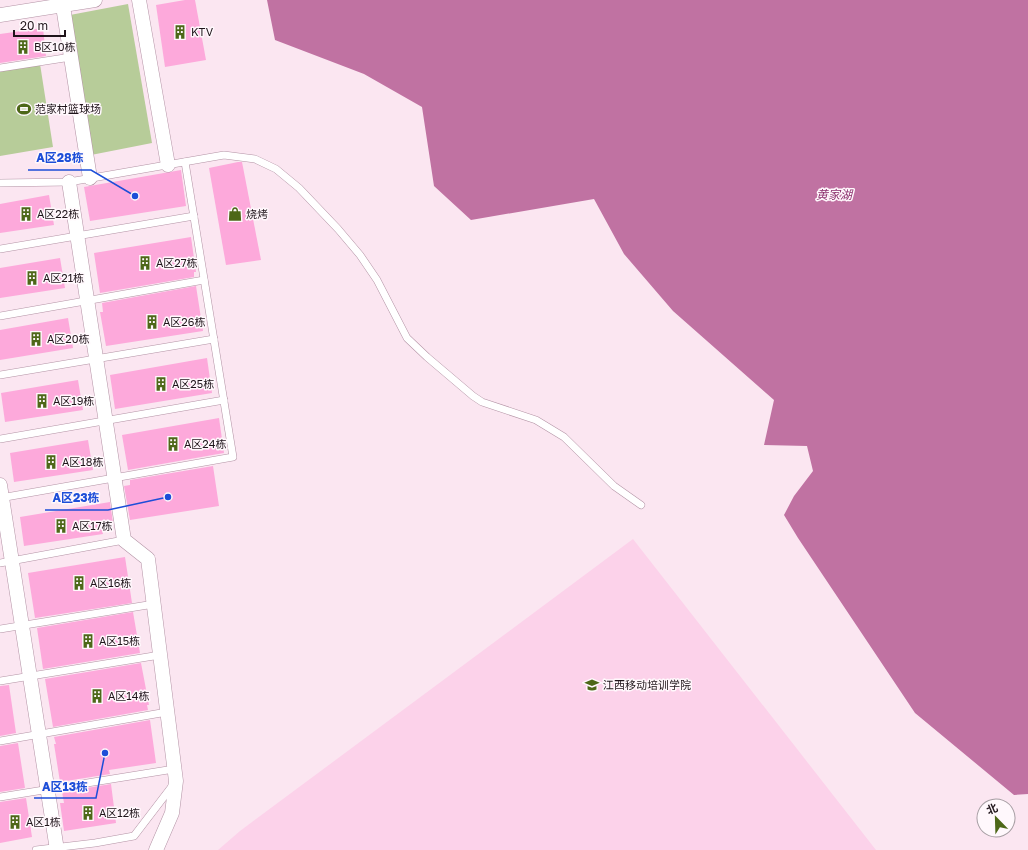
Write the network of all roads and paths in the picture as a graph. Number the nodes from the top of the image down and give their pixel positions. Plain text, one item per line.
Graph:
1 (96, 0) edge
2 (139, 0) edge
3 (62, 3) edge
4 (0, 15) edge
5 (71, 57) junction
6 (0, 68) edge
7 (185, 162) junction
8 (168, 165) junction
9 (90, 178) junction
10 (69, 182) junction
11 (0, 183) edge
12 (194, 216) junction
13 (77, 236) junction
14 (0, 249) edge
15 (204, 280) junction
16 (87, 301) junction
17 (0, 316) edge
18 (214, 339) junction
19 (96, 358) junction
20 (0, 374) edge
21 (224, 400) junction
22 (106, 421) junction
23 (0, 439) edge
24 (115, 478) junction
25 (1, 493) edge
26 (641, 505) dead end
27 (124, 540) junction
28 (6, 562) edge
29 (154, 604) junction
30 (22, 626) junction
31 (0, 629) edge
32 (160, 655) junction
33 (30, 676) junction
34 (0, 681) edge
35 (167, 712) junction
36 (39, 734) junction
37 (0, 741) edge
38 (175, 775) junction
39 (47, 790) junction
40 (0, 797) edge
41 (57, 849) edge
42 (36, 850) edge
43 (156, 850) edge

1 - 3 street
2 - 8 street
3 - 4 street
3 - 5 street
5 - 6 lane
5 - 9 street
7 - 8 lane
7 - 12 lane
7 - 26 lane
8 - 9 lane
9 - 10 lane
10 - 11 lane
10 - 13 street
12 - 13 lane
12 - 15 lane
13 - 14 lane
13 - 16 street
15 - 16 lane
15 - 18 lane
16 - 17 lane
16 - 19 street
18 - 19 lane
18 - 21 lane
19 - 20 lane
19 - 22 street
21 - 22 lane
21 - 24 lane
22 - 23 lane
22 - 24 street
24 - 25 lane
24 - 27 street
25 - 28 street
27 - 28 lane
27 - 29 street
28 - 30 street
29 - 30 lane
29 - 32 street
30 - 31 lane
30 - 33 street
32 - 33 lane
32 - 35 street
33 - 34 lane
33 - 36 street
35 - 36 lane
35 - 38 street
36 - 37 lane
36 - 39 street
38 - 39 lane
38 - 41 lane
38 - 43 street
39 - 40 lane
39 - 41 street
41 - 42 lane

